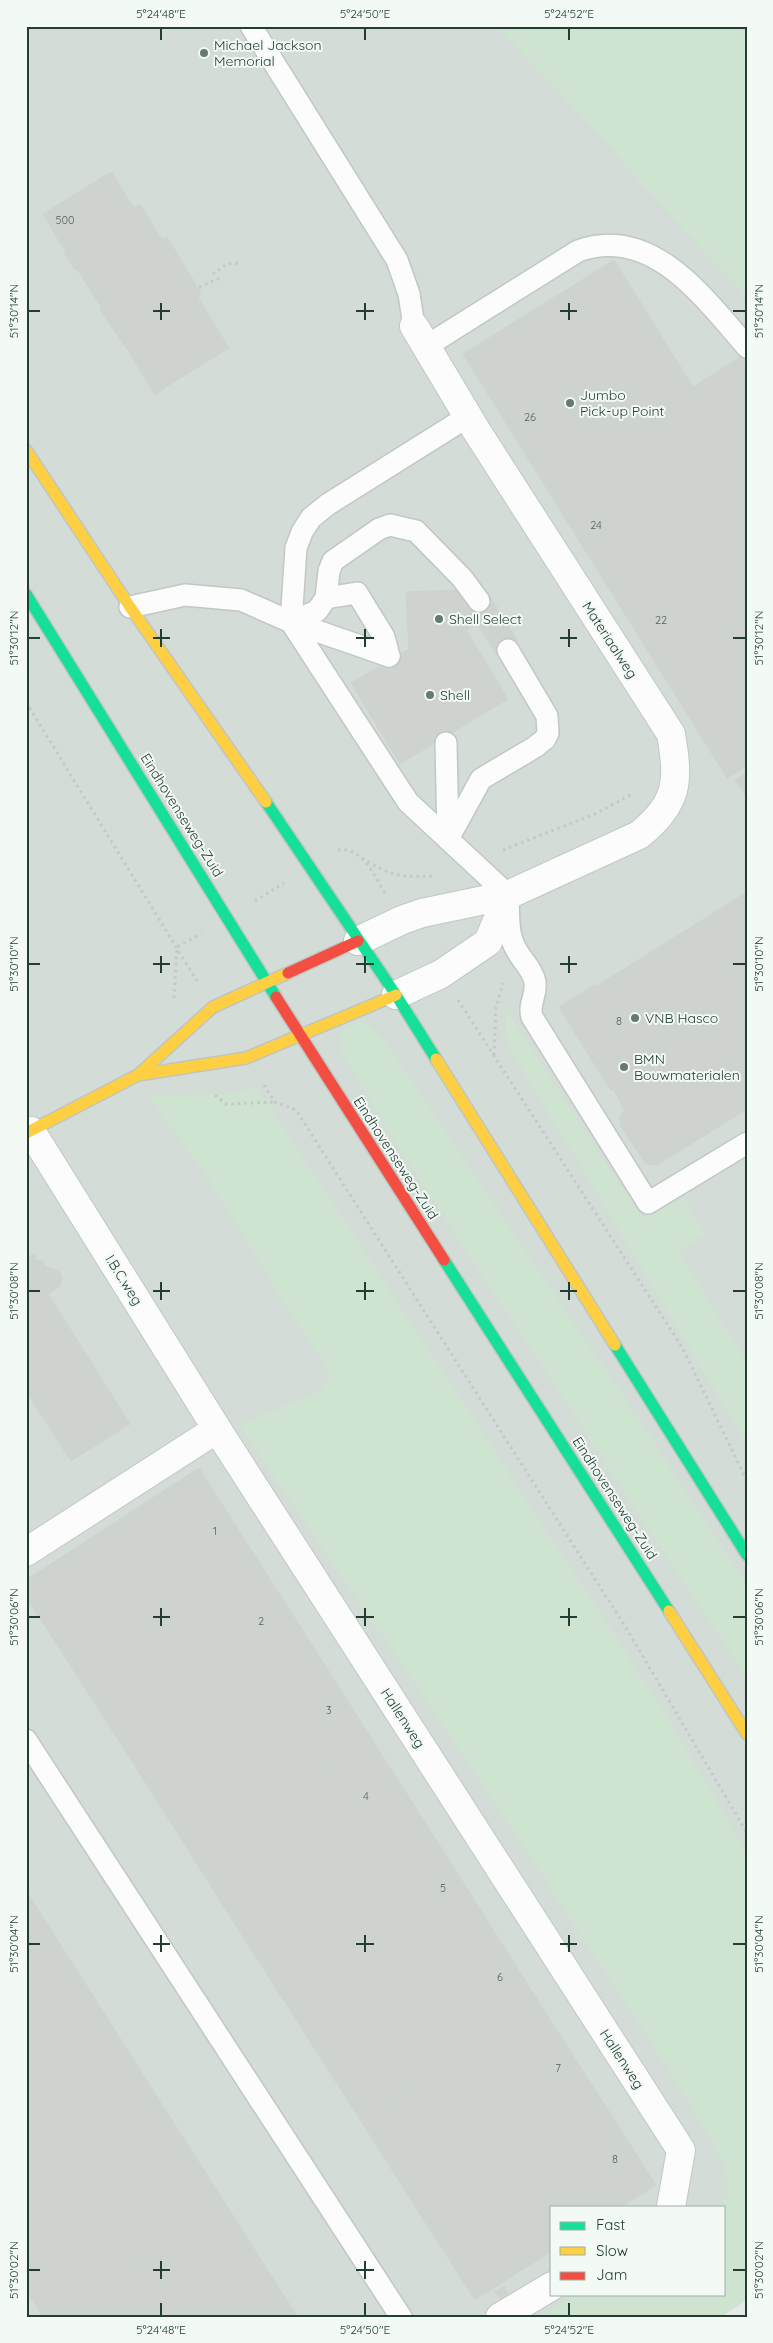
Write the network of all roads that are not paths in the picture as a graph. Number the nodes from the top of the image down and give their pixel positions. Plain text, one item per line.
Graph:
1 (250, 26) edge
2 (419, 336) junction
3 (747, 347) edge
4 (467, 417) junction
5 (26, 450) edge
6 (26, 594) edge
7 (326, 598) junction
8 (480, 600) dead end
9 (130, 607) junction
10 (291, 622) junction
11 (508, 650) dead end
12 (446, 743) dead end
13 (448, 839) junction
14 (508, 895) junction
15 (358, 941) junction
16 (266, 981) junction
17 (396, 995) junction
18 (299, 1035) junction
19 (138, 1075) junction
20 (28, 1132) edge
21 (747, 1143) edge
22 (217, 1429) junction
23 (26, 1552) edge
24 (747, 1555) edge
25 (747, 1734) edge
26 (26, 1740) edge
27 (671, 2206) edge
28 (550, 2287) edge
29 (401, 2317) edge
30 (500, 2317) edge

1 - 2 lane
2 - 3 lane
2 - 4 street, Materiaalweg
4 - 10 lane
4 - 14 street, Materiaalweg
5 - 9 main road
6 - 16 main road, Eindhovenseweg-Zuid
7 - 8 lane
7 - 10 lane
7 - 10 lane
9 - 10 lane
9 - 15 main road
10 - 13 lane
11 - 13 lane
12 - 13 lane
13 - 14 lane
14 - 15 street, Materiaalweg
14 - 17 street
14 - 21 lane
15 - 16 main road, I.B.C.weg
15 - 17 main road
16 - 18 main road, Eindhovenseweg-Zuid
16 - 19 main road, I.B.C.weg
17 - 18 main road, I.B.C.weg
17 - 24 main road
18 - 19 main road, I.B.C.weg
18 - 25 main road, Eindhovenseweg-Zuid
19 - 20 main road, I.B.C.weg
20 - 22 street, I.B.C.weg
22 - 23 street
22 - 27 street, Hallenweg
26 - 29 lane
28 - 30 street

